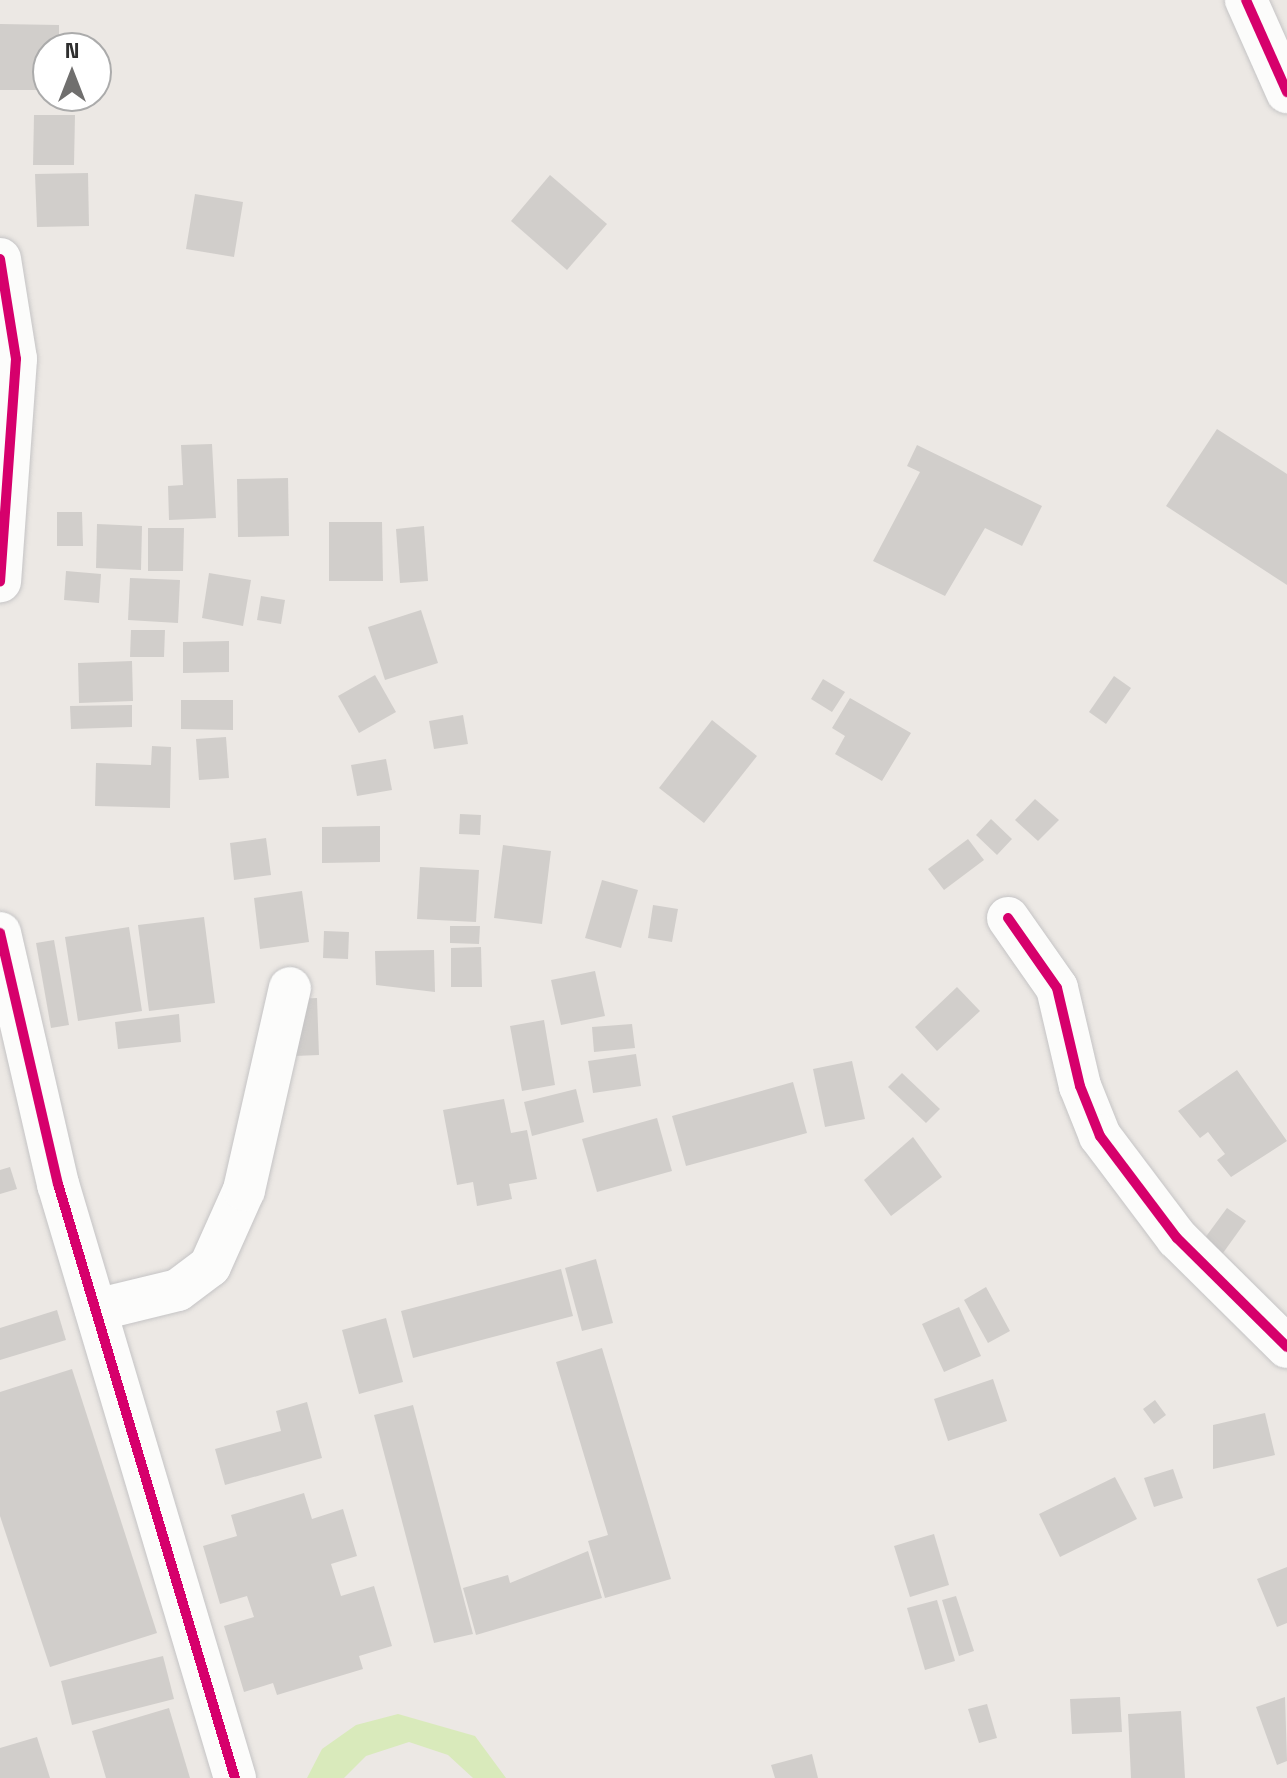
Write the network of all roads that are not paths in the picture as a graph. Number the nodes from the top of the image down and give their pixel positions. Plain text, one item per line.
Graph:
1 (1246, 0) edge
2 (1287, 92) edge
3 (0, 259) edge
4 (0, 581) edge
5 (1008, 918) dead end
6 (0, 933) edge
7 (290, 988) dead end
8 (96, 1310) junction
9 (1287, 1347) edge
10 (235, 1778) edge

1 - 2 street
3 - 4 street
5 - 9 street
6 - 8 street
7 - 8 street
8 - 10 street

